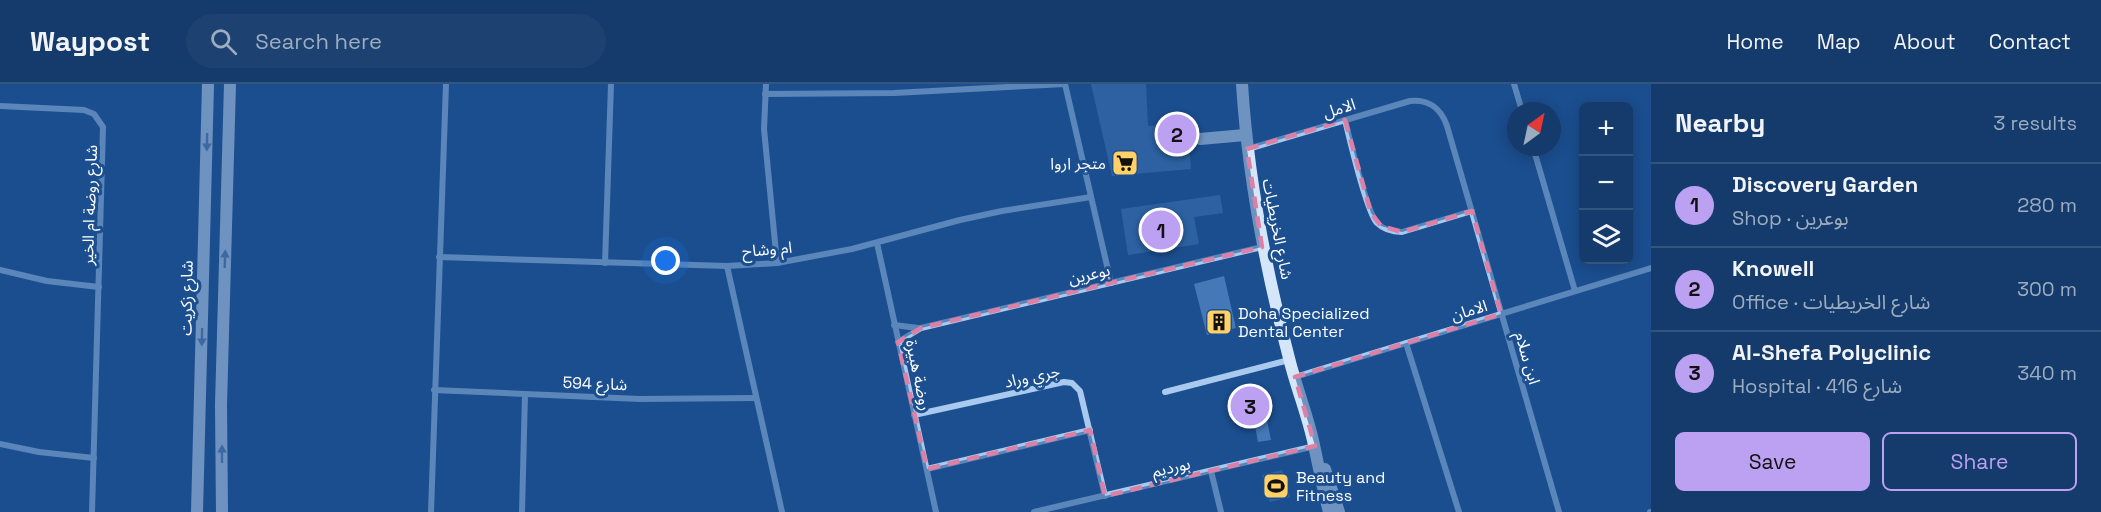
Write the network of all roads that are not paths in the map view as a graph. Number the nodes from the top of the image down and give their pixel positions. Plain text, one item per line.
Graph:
1 (208, 84) edge
2 (230, 84) edge
3 (446, 84) edge
4 (611, 84) edge
5 (766, 84) edge
6 (1065, 84) edge
7 (1242, 84) edge
8 (1514, 84) edge
9 (959, 87) edge
10 (765, 94) junction
11 (1519, 102) edge
12 (0, 106) edge
13 (1345, 120) junction
14 (1245, 135) junction
15 (1200, 140) dead end
16 (1247, 149) junction
17 (1536, 156) edge
18 (1091, 197) junction
19 (1472, 211) junction
20 (877, 243) junction
21 (1262, 247) junction
22 (439, 257) junction
23 (605, 263) junction
24 (777, 263) junction
25 (727, 266) junction
26 (1651, 268) edge
27 (0, 270) edge
28 (1111, 283) junction
29 (99, 287) junction
30 (1575, 291) junction
31 (1501, 314) junction
32 (894, 325) junction
33 (921, 328) junction
34 (898, 342) junction
35 (1406, 343) junction
36 (1289, 360) junction
37 (1295, 377) junction
38 (434, 390) junction
39 (1165, 392) dead end
40 (525, 394) junction
41 (755, 398) junction
42 (914, 415) junction
43 (1090, 430) junction
44 (0, 444) edge
45 (1315, 446) junction
46 (94, 458) junction
47 (927, 469) junction
48 (1211, 471) junction
49 (1105, 496) junction
50 (92, 512) edge
51 (197, 512) edge
52 (222, 512) edge
53 (431, 512) edge
54 (522, 512) edge
55 (782, 512) edge
56 (936, 512) edge
57 (1034, 512) edge
58 (1221, 512) edge
59 (1329, 512) edge
60 (1339, 512) edge
61 (1460, 512) edge
62 (1559, 512) edge

1 -> 51 street, شارع زكريت
52 -> 2 street
3 - 22 street
4 - 23 street
5 - 10 street
6 - 9 street
6 - 18 street
7 - 14 street, شارع الخريطيات
8 - 11 street
9 - 10 street
10 - 24 street
12 - 29 street, شارع روضة ام الخير
13 - 16 street, الامل
13 - 19 street, الامل
13 - 19 street
14 - 15 street
14 - 16 street, شارع الخريطيات
16 - 21 street, شارع الخريطيات
17 - 30 street
18 - 20 street, ام وشاح
18 - 28 street
19 - 31 street, ابن سلام
20 - 24 street, ام وشاح
20 - 32 street, روضة هبيرة
21 - 28 street, بوعرين
21 - 36 street, شارع الخريطيات
22 - 23 street, ام وشاح
22 - 38 street
23 - 25 street, ام وشاح
24 - 25 street, ام وشاح
25 - 41 street
26 - 30 street, الامان
27 - 29 street, شارع روضة ام الخير
28 - 33 street, بوعرين
29 - 46 street, شارع روضة ام الخير
30 - 31 street, الامان
31 - 35 street, الامان
31 - 62 street, ابن سلام
32 - 33 street, بوعرين
32 - 34 street, روضة هبيرة
33 - 34 street, بوعرين
34 - 42 street, روضة هبيرة
35 - 37 street, الامان
35 - 61 street
36 - 37 street, شارع الخريطيات
36 - 39 street
37 - 45 street, شارع الخريطيات
38 - 40 street, شارع 594
38 - 53 street
40 - 41 street, شارع 594
40 - 54 street
41 - 55 street
42 - 43 street, جري وراد
42 - 47 street, روضة هبيرة
43 - 47 street
43 - 49 street, جري وراد
44 - 46 street
45 - 48 street, بورديم
45 - 59 street, شارع الخريطيات
45 - 60 street, شارع الخريطيات
46 - 50 street, شارع روضة ام الخير
47 - 56 street, روضة هبيرة
48 - 49 street, بورديم
48 - 58 street
49 - 57 street, بورديم

